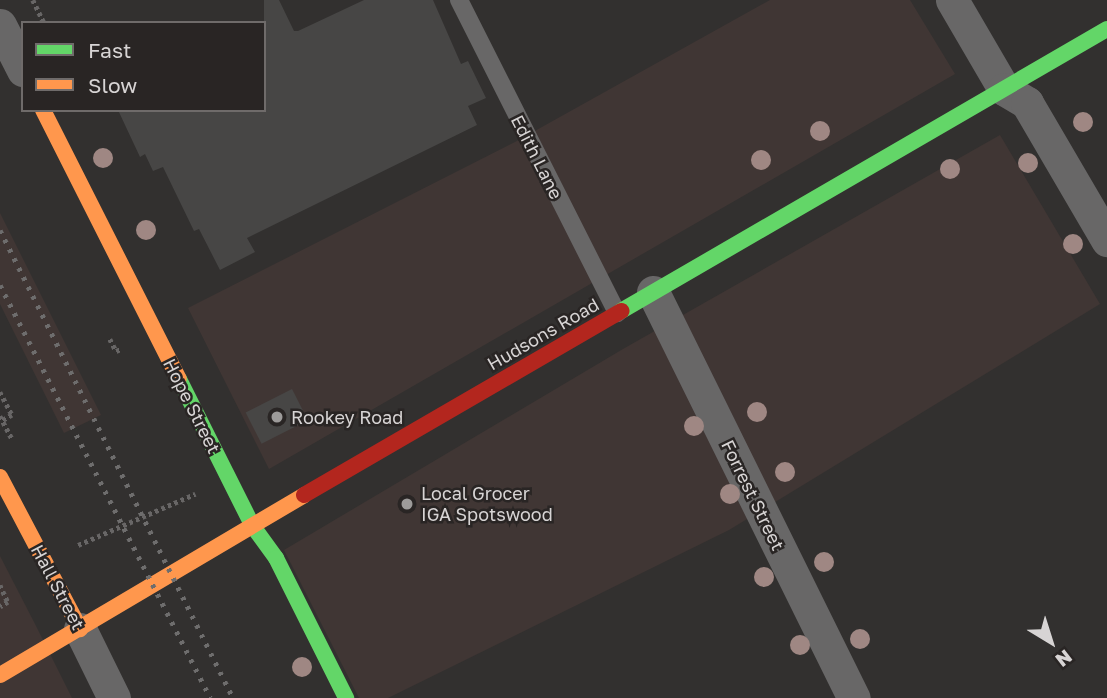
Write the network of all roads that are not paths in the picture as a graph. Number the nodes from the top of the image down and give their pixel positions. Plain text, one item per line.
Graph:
1 (458, 0) edge
2 (952, 0) edge
3 (0, 25) edge
4 (1107, 29) edge
5 (21, 66) edge
6 (1004, 89) junction
7 (44, 112) edge
8 (1107, 240) edge
9 (653, 292) junction
10 (617, 313) junction
11 (0, 477) edge
12 (252, 525) junction
13 (80, 629) junction
14 (0, 675) edge
15 (114, 698) edge
16 (346, 698) edge
17 (854, 698) edge

1 - 10 lane, Edith Lane
2 - 6 street
3 - 5 street
4 - 6 street, Hudsons Road
6 - 8 street
6 - 9 street, Hudsons Road
7 - 12 street, Hope Street
9 - 10 street, Hudsons Road
9 - 17 street, Forrest Street
10 - 12 street, Hudsons Road
11 - 13 street, Hall Street
12 - 13 street, Hudsons Road
12 - 16 street, Hope Street
13 - 14 street, Hudsons Road
13 - 15 street, Hall Street

